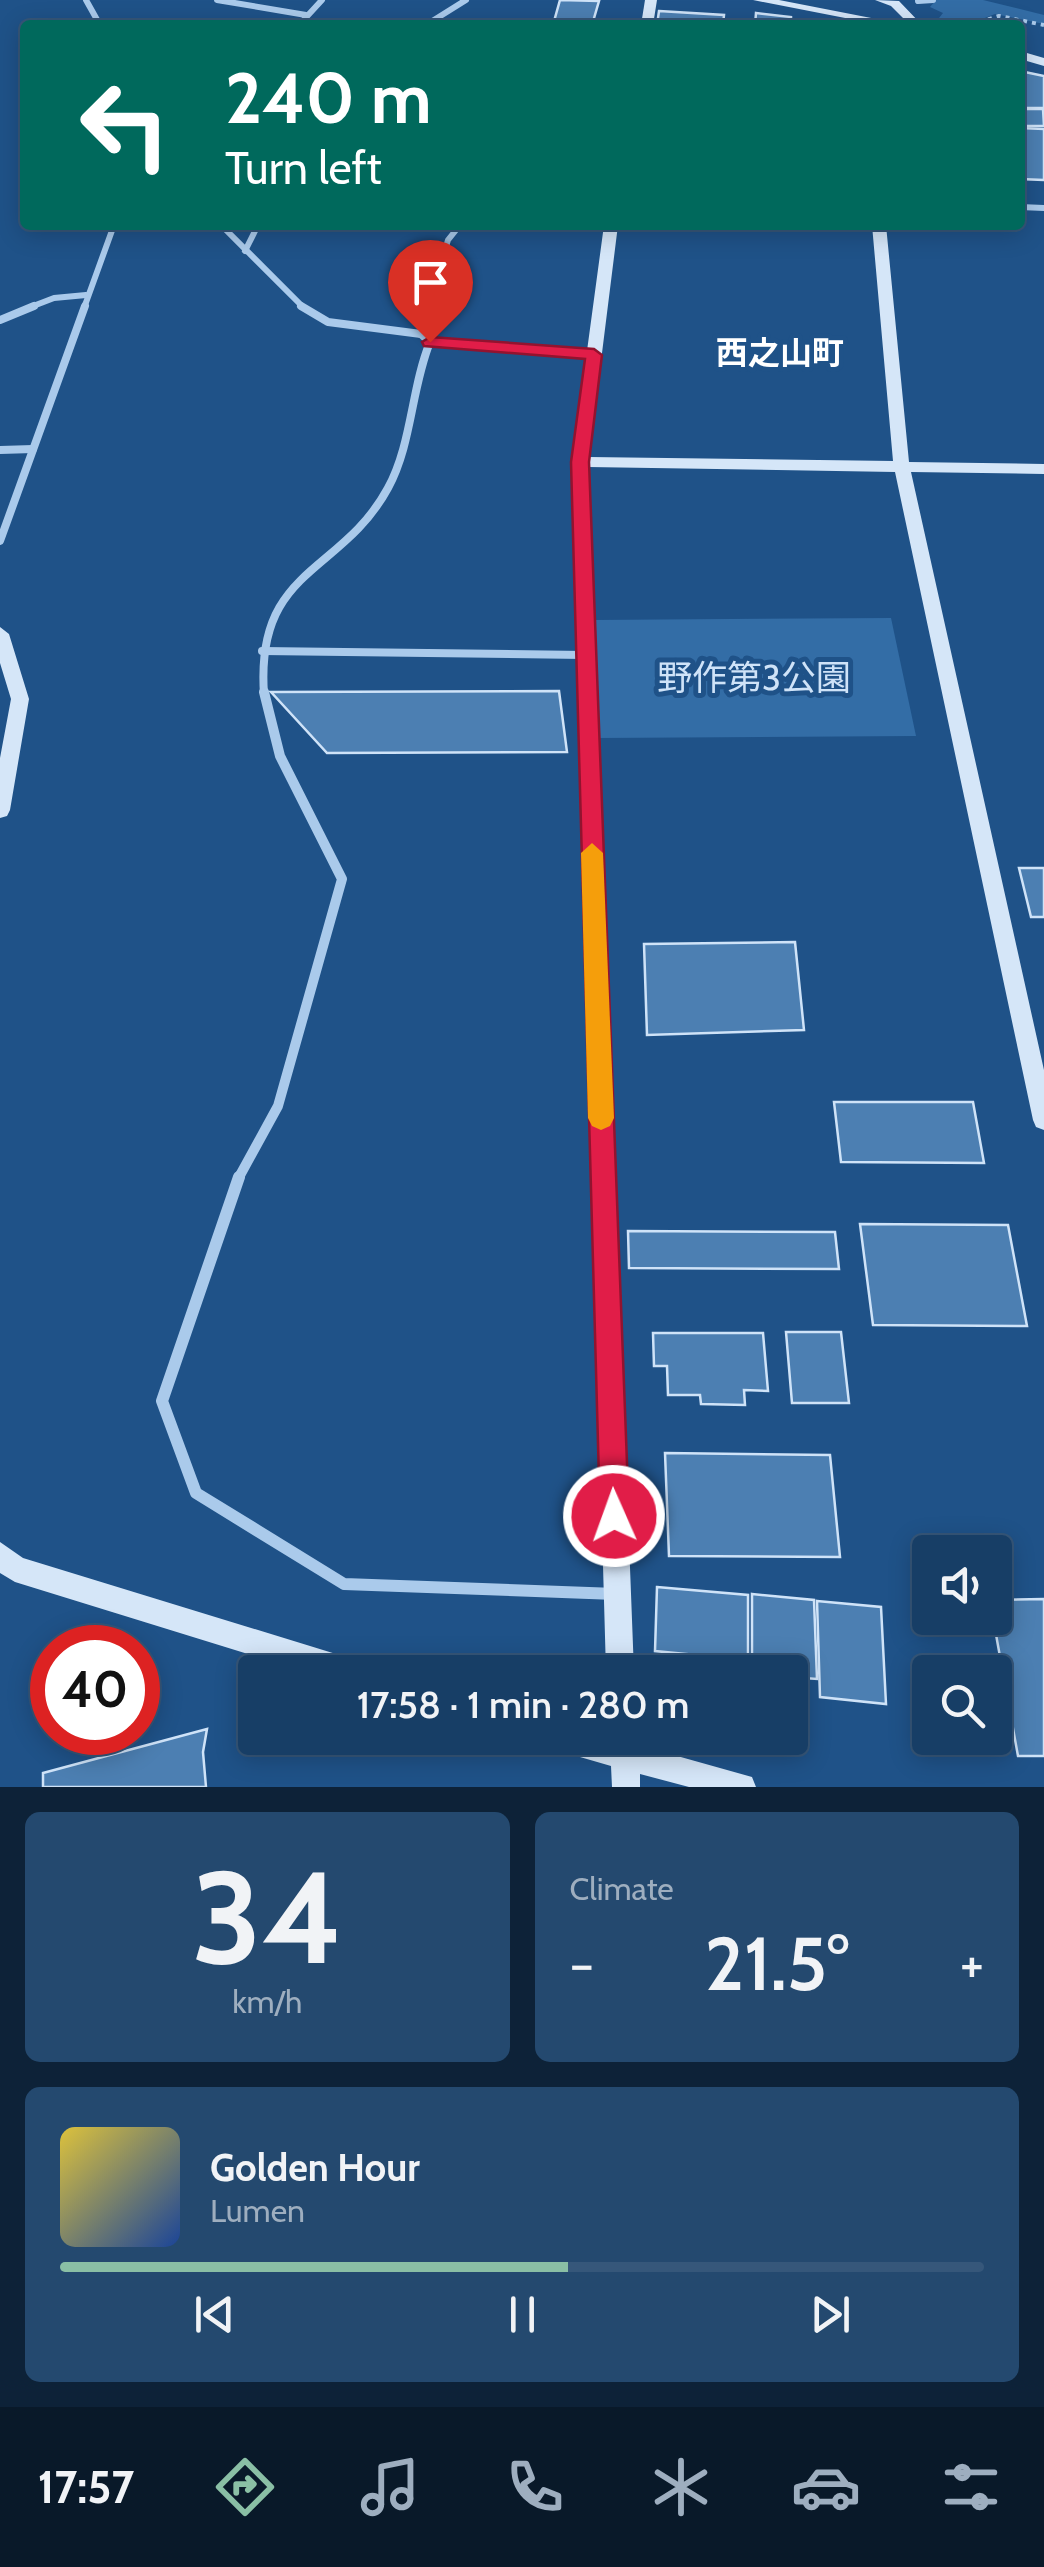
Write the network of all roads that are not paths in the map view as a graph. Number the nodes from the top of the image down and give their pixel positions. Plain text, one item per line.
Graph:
1 (218, 0) edge
2 (322, 0) edge
3 (466, 0) edge
4 (760, 0) edge
5 (858, 0) edge
6 (881, 0) edge
7 (933, 0) edge
8 (918, 1) edge
9 (834, 12) junction
10 (306, 16) junction
11 (303, 20) edge
12 (434, 20) edge
13 (865, 20) edge
14 (911, 20) edge
15 (112, 230) edge
16 (226, 230) edge
17 (256, 230) edge
18 (456, 230) edge
19 (610, 230) edge
20 (880, 230) edge
21 (246, 250) junction
22 (86, 295) junction
23 (0, 320) edge
24 (426, 338) junction
25 (594, 355) junction
26 (33, 449) junction
27 (0, 450) edge
28 (580, 462) junction
29 (1044, 469) edge
30 (902, 470) junction
31 (0, 540) edge
32 (0, 634) edge
33 (262, 651) junction
34 (585, 655) junction
35 (0, 810) edge
36 (1044, 1120) edge
37 (0, 1556) edge
38 (617, 1594) junction
39 (295, 1655) edge
40 (619, 1655) edge
41 (625, 1761) edge
42 (742, 1787) edge

1 - 10 street
2 - 10 street
3 - 12 street
4 - 9 street
5 - 9 street
6 - 14 street
7 - 8 street
9 - 13 street
10 - 11 street
15 - 22 street
16 - 21 street
17 - 21 street
18 - 24 street
19 - 25 street
20 - 30 street
21 - 24 street
22 - 23 street
22 - 26 street
24 - 25 street
24 - 33 street
25 - 28 street
26 - 27 street
26 - 31 street
28 - 30 street
28 - 34 street
29 - 30 street
30 - 36 street
32 - 35 street
33 - 34 street
33 - 38 street
34 - 38 street
37 - 39 street
38 - 40 street
41 - 42 street

